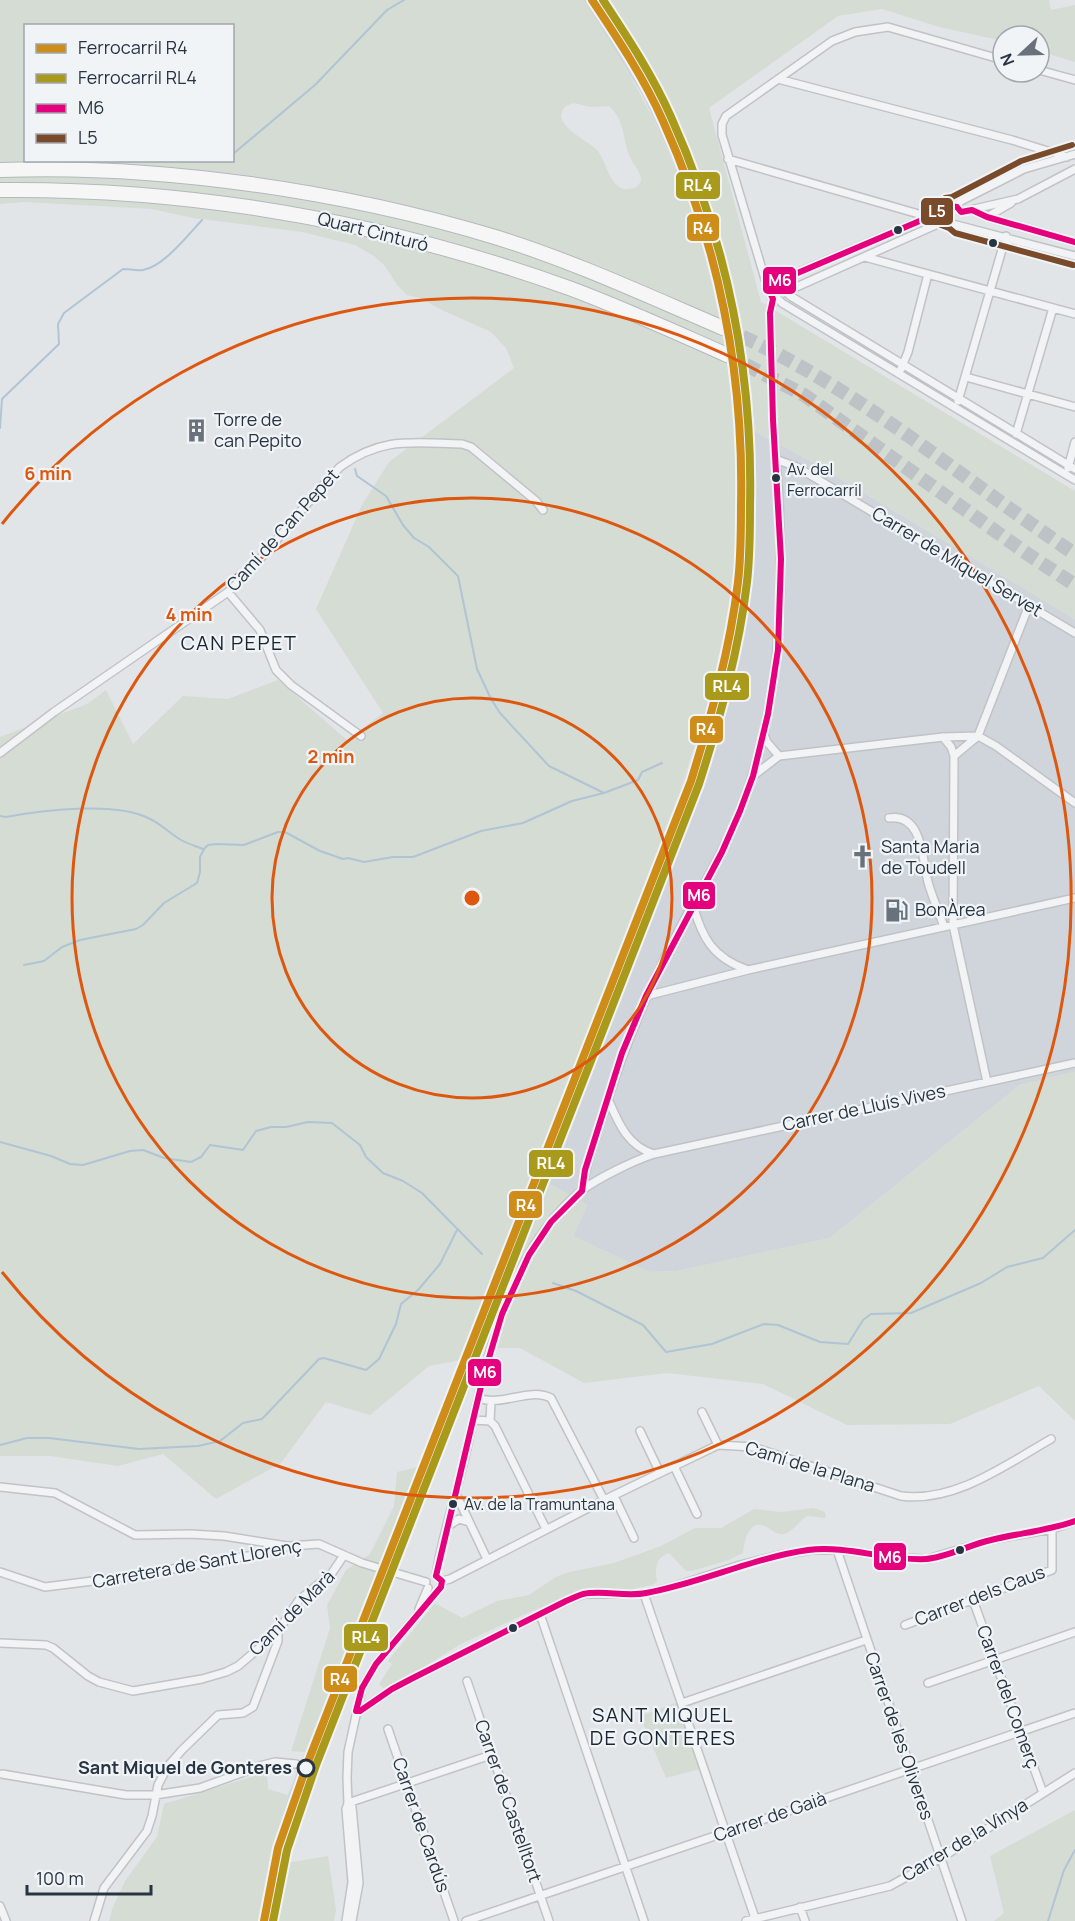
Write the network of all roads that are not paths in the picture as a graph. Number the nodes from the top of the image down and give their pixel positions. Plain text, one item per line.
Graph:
1 (991, 56) edge
2 (1051, 73) edge
3 (778, 79) junction
4 (1075, 80) edge
5 (1075, 154) edge
6 (1067, 157) junction
7 (728, 159) junction
8 (1075, 169) edge
9 (0, 170) edge
10 (0, 190) edge
11 (1018, 199) junction
12 (958, 209) junction
13 (972, 210) junction
14 (929, 217) junction
15 (987, 217) junction
16 (950, 220) junction
17 (1006, 237) junction
18 (1075, 242) edge
19 (1075, 256) edge
20 (865, 257) junction
21 (928, 274) junction
22 (775, 282) junction
23 (766, 283) junction
24 (990, 291) junction
25 (784, 292) junction
26 (775, 298) junction
27 (1053, 308) junction
28 (1075, 314) edge
29 (723, 328) tunnel mouth
30 (727, 355) tunnel mouth
31 (903, 365) junction
32 (898, 374) junction
33 (966, 377) junction
34 (1027, 394) junction
35 (959, 400) junction
36 (1075, 407) edge
37 (955, 408) junction
38 (1016, 434) junction
39 (1075, 442) edge
40 (775, 459) junction
41 (1072, 467) edge
42 (1067, 475) junction
43 (1075, 480) edge
44 (543, 510) dead end
45 (228, 592) junction
46 (1029, 605) junction
47 (1075, 633) edge
48 (764, 735) junction
49 (361, 736) dead end
50 (978, 736) junction
51 (943, 737) junction
52 (0, 753) edge
53 (779, 756) junction
54 (954, 756) junction
55 (753, 776) junction
56 (1075, 803) edge
57 (889, 819) dead end
58 (1075, 898) edge
59 (693, 905) junction
60 (952, 925) junction
61 (944, 927) junction
62 (748, 970) junction
63 (656, 975) junction
64 (670, 989) junction
65 (646, 996) junction
66 (1075, 1063) edge
67 (987, 1082) junction
68 (608, 1099) junction
69 (654, 1154) junction
70 (582, 1191) junction
71 (478, 1398) junction
72 (490, 1402) junction
73 (702, 1412) dead end
74 (473, 1420) junction
75 (490, 1421) junction
76 (640, 1431) dead end
77 (1051, 1439) dead end
78 (718, 1445) junction
79 (674, 1466) junction
80 (660, 1473) junction
81 (0, 1487) edge
82 (456, 1494) junction
83 (614, 1496) junction
84 (604, 1500) junction
85 (697, 1514) dead end
86 (1075, 1521) edge
87 (469, 1522) junction
88 (448, 1526) junction
89 (546, 1529) junction
90 (1052, 1529) junction
91 (634, 1538) dead end
92 (289, 1546) junction
93 (837, 1550) junction
94 (344, 1555) junction
95 (487, 1559) junction
96 (0, 1572) edge
97 (439, 1579) junction
98 (430, 1587) junction
99 (644, 1594) junction
100 (973, 1600) junction
101 (540, 1614) junction
102 (905, 1625) dead end
103 (278, 1631) junction
104 (1075, 1632) edge
105 (866, 1640) junction
106 (0, 1643) edge
107 (995, 1660) junction
108 (467, 1681) dead end
109 (928, 1683) dead end
110 (682, 1703) junction
111 (356, 1711) junction
112 (1075, 1713) edge
113 (388, 1730) dead end
114 (1020, 1732) junction
115 (491, 1755) junction
116 (296, 1764) dead end
117 (910, 1769) junction
118 (1075, 1773) edge
119 (2, 1774) dead end
120 (408, 1784) junction
121 (1043, 1793) junction
122 (155, 1795) junction
123 (348, 1803) junction
124 (725, 1832) junction
125 (940, 1858) junction
126 (625, 1866) junction
127 (540, 1896) junction
128 (0, 1905) edge
129 (800, 1907) junction
130 (755, 1918) junction
131 (6, 1921) edge
132 (94, 1921) edge
133 (346, 1921) edge
134 (352, 1921) edge
135 (454, 1921) edge
136 (466, 1921) edge
137 (549, 1921) edge
138 (644, 1921) edge
139 (746, 1921) edge
140 (805, 1921) edge
141 (962, 1921) edge

1 - 3 street
2 - 4 street
3 - 6 street
3 - 7 street
5 - 6 street
6 - 12 street
7 - 14 street
7 - 23 street
8 - 11 street
9 - 29 highway, Quart Cinturó
10 - 30 highway, Quart Cinturó
11 - 13 street
11 - 15 street
12 - 13 street
12 - 16 street
12 - 16 street
13 - 15 street
14 - 16 street
14 - 22 street
15 - 18 street
16 - 17 street
16 - 20 street
17 - 19 street
17 - 24 street
20 - 21 street
20 - 25 street
21 - 24 street
21 - 31 street
22 - 23 street
22 - 25 street
23 - 26 street
24 - 27 street
24 - 33 street
25 - 26 street
25 - 31 street
26 - 32 street
26 - 40 street, bridge
27 - 28 street
27 - 34 street
31 - 32 street
31 - 35 street
32 - 37 street
33 - 34 street
33 - 35 street
34 - 36 street
34 - 38 street
35 - 37 street
35 - 38 street
37 - 42 street
38 - 41 street
39 - 41 street
40 - 46 street, Carrer de Miquel Servet
40 - 48 street
41 - 42 street
42 - 43 street
44 - 45 street, Camí de Can Pepet
45 - 49 street
45 - 52 street, Camí de Can Pepet
46 - 47 street, Carrer de Miquel Servet
46 - 50 street
48 - 53 street
48 - 55 street
50 - 51 street
50 - 54 street
50 - 56 street
51 - 53 street
51 - 54 street
53 - 55 street
54 - 60 street
55 - 59 street
57 - 61 street
58 - 60 street
59 - 62 street
59 - 63 street
60 - 61 street
60 - 67 street
61 - 62 street
62 - 64 street
63 - 64 street
63 - 65 street
64 - 65 street
65 - 68 street
66 - 67 street, Carrer de Lluís Vives
67 - 69 street, Carrer de Lluís Vives
68 - 69 street
68 - 70 street
69 - 70 street, Carrer de Lluís Vives
70 - 71 street, Carrer de Lluís Vives
71 - 72 street
71 - 74 street, Carrer de Lluís Vives
72 - 75 street
72 - 84 street
73 - 78 street
74 - 75 street
74 - 82 street, Carrer de Lluís Vives
75 - 89 street
76 - 80 street
77 - 78 street, Camí de la Plana
78 - 79 street, Camí de la Plana
79 - 80 street, Camí de la Plana
79 - 85 street
80 - 83 street, Camí de la Plana
81 - 92 street
82 - 87 street
82 - 88 street, Carrer de Lluís Vives
83 - 84 street, Camí de la Plana
83 - 91 street
84 - 89 street, Camí de la Plana
86 - 90 street
87 - 88 street
87 - 95 street
88 - 97 street, Carrer de Lluís Vives
89 - 95 street, Camí de la Plana
90 - 93 street
90 - 100 street, Carrer dels Caus
92 - 94 street, Carretera de Sant Llorenç
92 - 96 street, Carretera de Sant Llorenç
93 - 99 street
93 - 105 street, Carrer de les Oliveres
94 - 98 street, Carretera de Sant Llorenç
94 - 103 street, Camí de Marà
95 - 97 street, Camí de la Plana
97 - 98 street, Carrer de Lluís Vives
97 - 98 street, Camí de la Plana
98 - 111 street, Carrer de Lluís Vives
99 - 101 street
99 - 110 street
100 - 102 street, Carrer dels Caus
100 - 107 street, Carrer del Comerç
101 - 111 street
101 - 126 street
103 - 106 street, Camí de Marà
103 - 122 street
104 - 107 street
105 - 110 street
105 - 117 street, Carrer de les Oliveres
107 - 109 street
107 - 114 street, Carrer del Comerç
108 - 115 street, Carrer de Castelltort
110 - 124 street
111 - 123 street
112 - 114 street, Carrer de Gaià
113 - 120 street, Carrer de Cardús
114 - 117 street, Carrer de Gaià
114 - 121 street, Carrer del Comerç
115 - 120 street
115 - 127 street, Carrer de Castelltort
116 - 122 street
117 - 124 street, Carrer de Gaià
117 - 125 street, Carrer de les Oliveres
118 - 121 street, Carrer de la Vinya
119 - 122 street
120 - 123 street
120 - 135 street, Carrer de Cardús
121 - 125 street, Carrer de la Vinya
122 - 132 street
123 - 133 street
123 - 134 street
124 - 126 street, Carrer de Gaià
124 - 130 street
125 - 129 street, Carrer de la Vinya
125 - 141 street, Carrer de les Oliveres
126 - 127 street, Carrer de Gaià
126 - 138 street
127 - 136 street, Carrer de Gaià
127 - 137 street, Carrer de Castelltort
128 - 131 street
129 - 130 street, Carrer de la Vinya
129 - 140 street
130 - 139 street, Carrer de la Vinya

